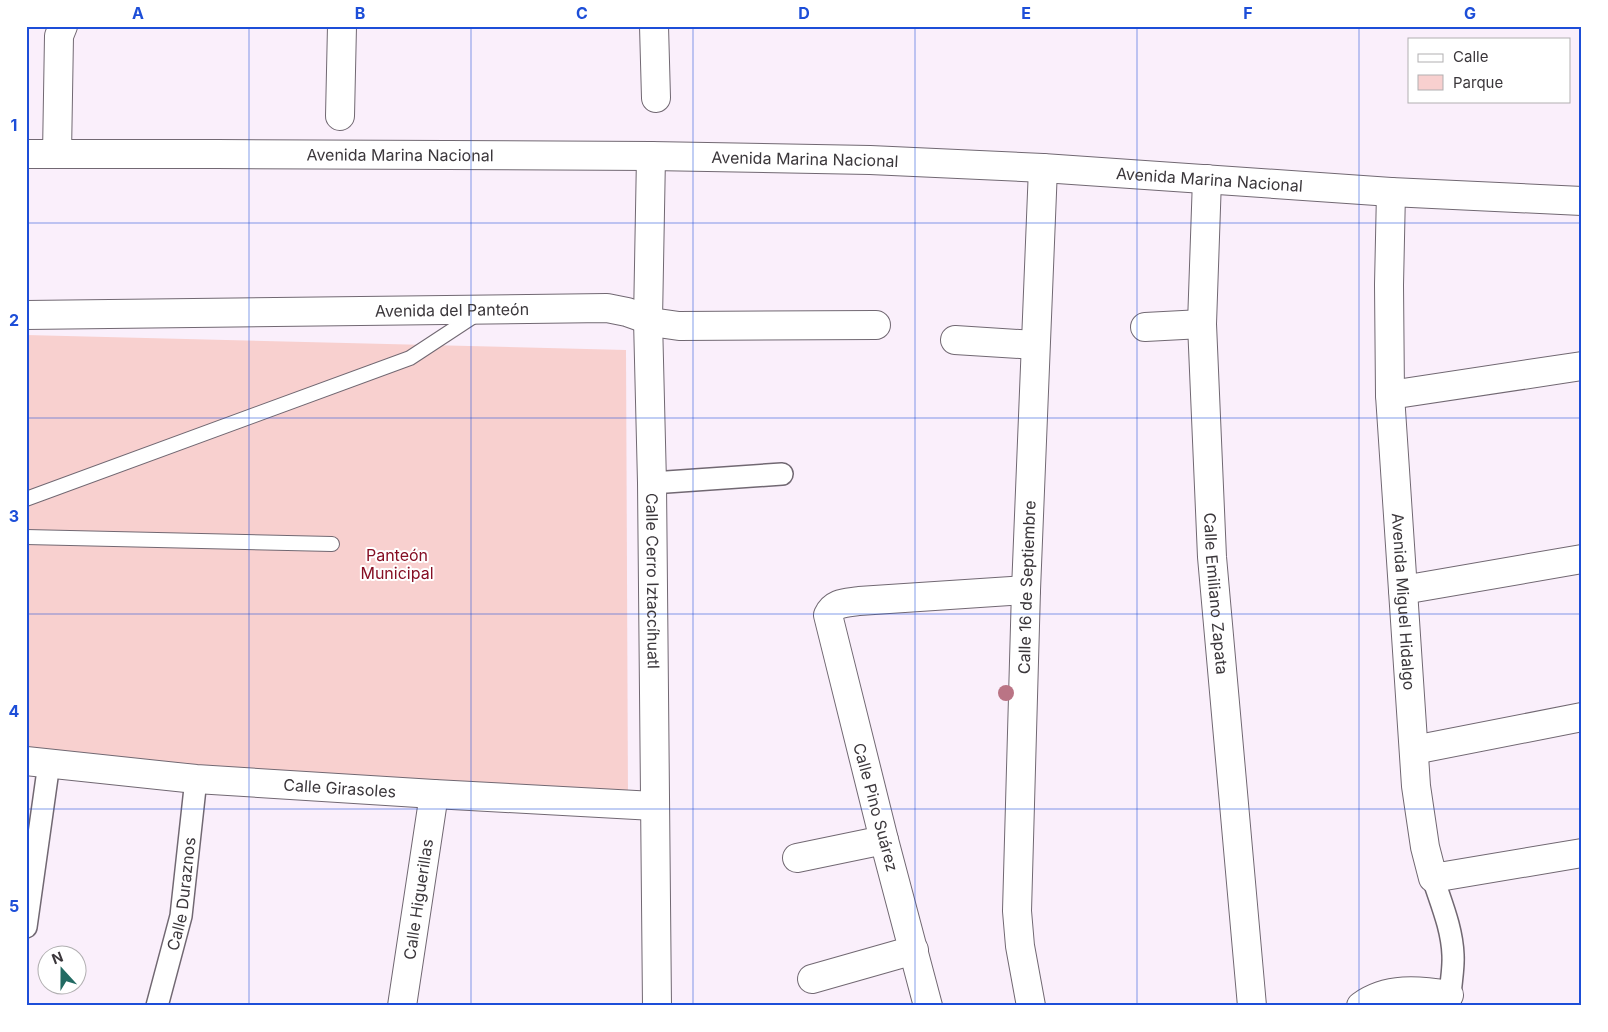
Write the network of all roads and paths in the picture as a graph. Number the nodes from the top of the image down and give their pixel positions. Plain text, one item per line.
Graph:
1 (63, 26) edge
2 (342, 26) edge
3 (654, 26) edge
4 (656, 98) dead end
5 (340, 116) dead end
6 (26, 154) edge
7 (57, 154) junction
8 (650, 156) junction
9 (1043, 168) junction
10 (1207, 179) junction
11 (1392, 192) junction
12 (1582, 201) edge
13 (481, 311) junction
14 (26, 316) edge
15 (648, 320) junction
16 (1202, 324) junction
17 (876, 325) dead end
18 (1145, 327) dead end
19 (955, 340) dead end
20 (1036, 345) junction
21 (1582, 366) edge
22 (1390, 395) junction
23 (782, 474) dead end
24 (652, 483) junction
25 (26, 499) edge
26 (26, 537) edge
27 (332, 544) dead end
28 (1582, 559) edge
29 (1026, 590) junction
30 (1403, 590) junction
31 (1582, 717) edge
32 (1414, 750) junction
33 (38, 762) edge
34 (196, 779) junction
35 (434, 794) junction
36 (654, 806) junction
37 (884, 840) junction
38 (1582, 854) edge
39 (797, 858) dead end
40 (1433, 878) junction
41 (26, 927) edge
42 (914, 950) junction
43 (812, 979) dead end
44 (1449, 1001) edge
45 (157, 1006) edge
46 (402, 1006) edge
47 (657, 1006) edge
48 (928, 1006) edge
49 (1031, 1006) edge
50 (1252, 1006) edge
51 (1361, 1006) edge

1 - 7 street
2 - 5 street
3 - 4 street
6 - 7 street, Avenida Marina Nacional
7 - 8 street, Avenida Marina Nacional
8 - 9 street, Avenida Marina Nacional
8 - 15 street, Calle Cerro Iztaccíhuatl
9 - 10 street, Avenida Marina Nacional
9 - 20 street, Calle 16 de Septiembre
10 - 11 street, Avenida Marina Nacional
10 - 16 street, Calle Emiliano Zapata
11 - 12 street, Avenida Marina Nacional
11 - 22 street, Avenida Miguel Hidalgo
13 - 14 street, Avenida del Panteón
13 - 15 street, Avenida del Panteón
13 - 25 lane
15 - 17 street, Avenida del Panteón
15 - 24 street, Calle Cerro Iztaccíhuatl
16 - 18 street
16 - 50 street, Calle Emiliano Zapata
19 - 20 street
20 - 29 street, Calle 16 de Septiembre
21 - 22 street
22 - 30 street, Avenida Miguel Hidalgo
23 - 24 street
24 - 36 street, Calle Cerro Iztaccíhuatl
26 - 27 lane
28 - 30 street
29 - 37 street, Calle Pino Suárez
29 - 49 street, Calle 16 de Septiembre
30 - 32 street, Avenida Miguel Hidalgo
31 - 32 street
32 - 40 street, Avenida Miguel Hidalgo
33 - 34 street, Calle Girasoles
33 - 41 street
34 - 35 street, Calle Girasoles
34 - 45 street, Calle Duraznos
35 - 36 street, Calle Girasoles
35 - 46 street, Calle Higuerillas
36 - 47 street, Calle Cerro Iztaccíhuatl
37 - 39 street
37 - 42 street, Calle Pino Suárez
38 - 40 street
40 - 44 street, Avenida Miguel Hidalgo
42 - 43 street
42 - 48 street, Calle Pino Suárez
44 - 51 street

